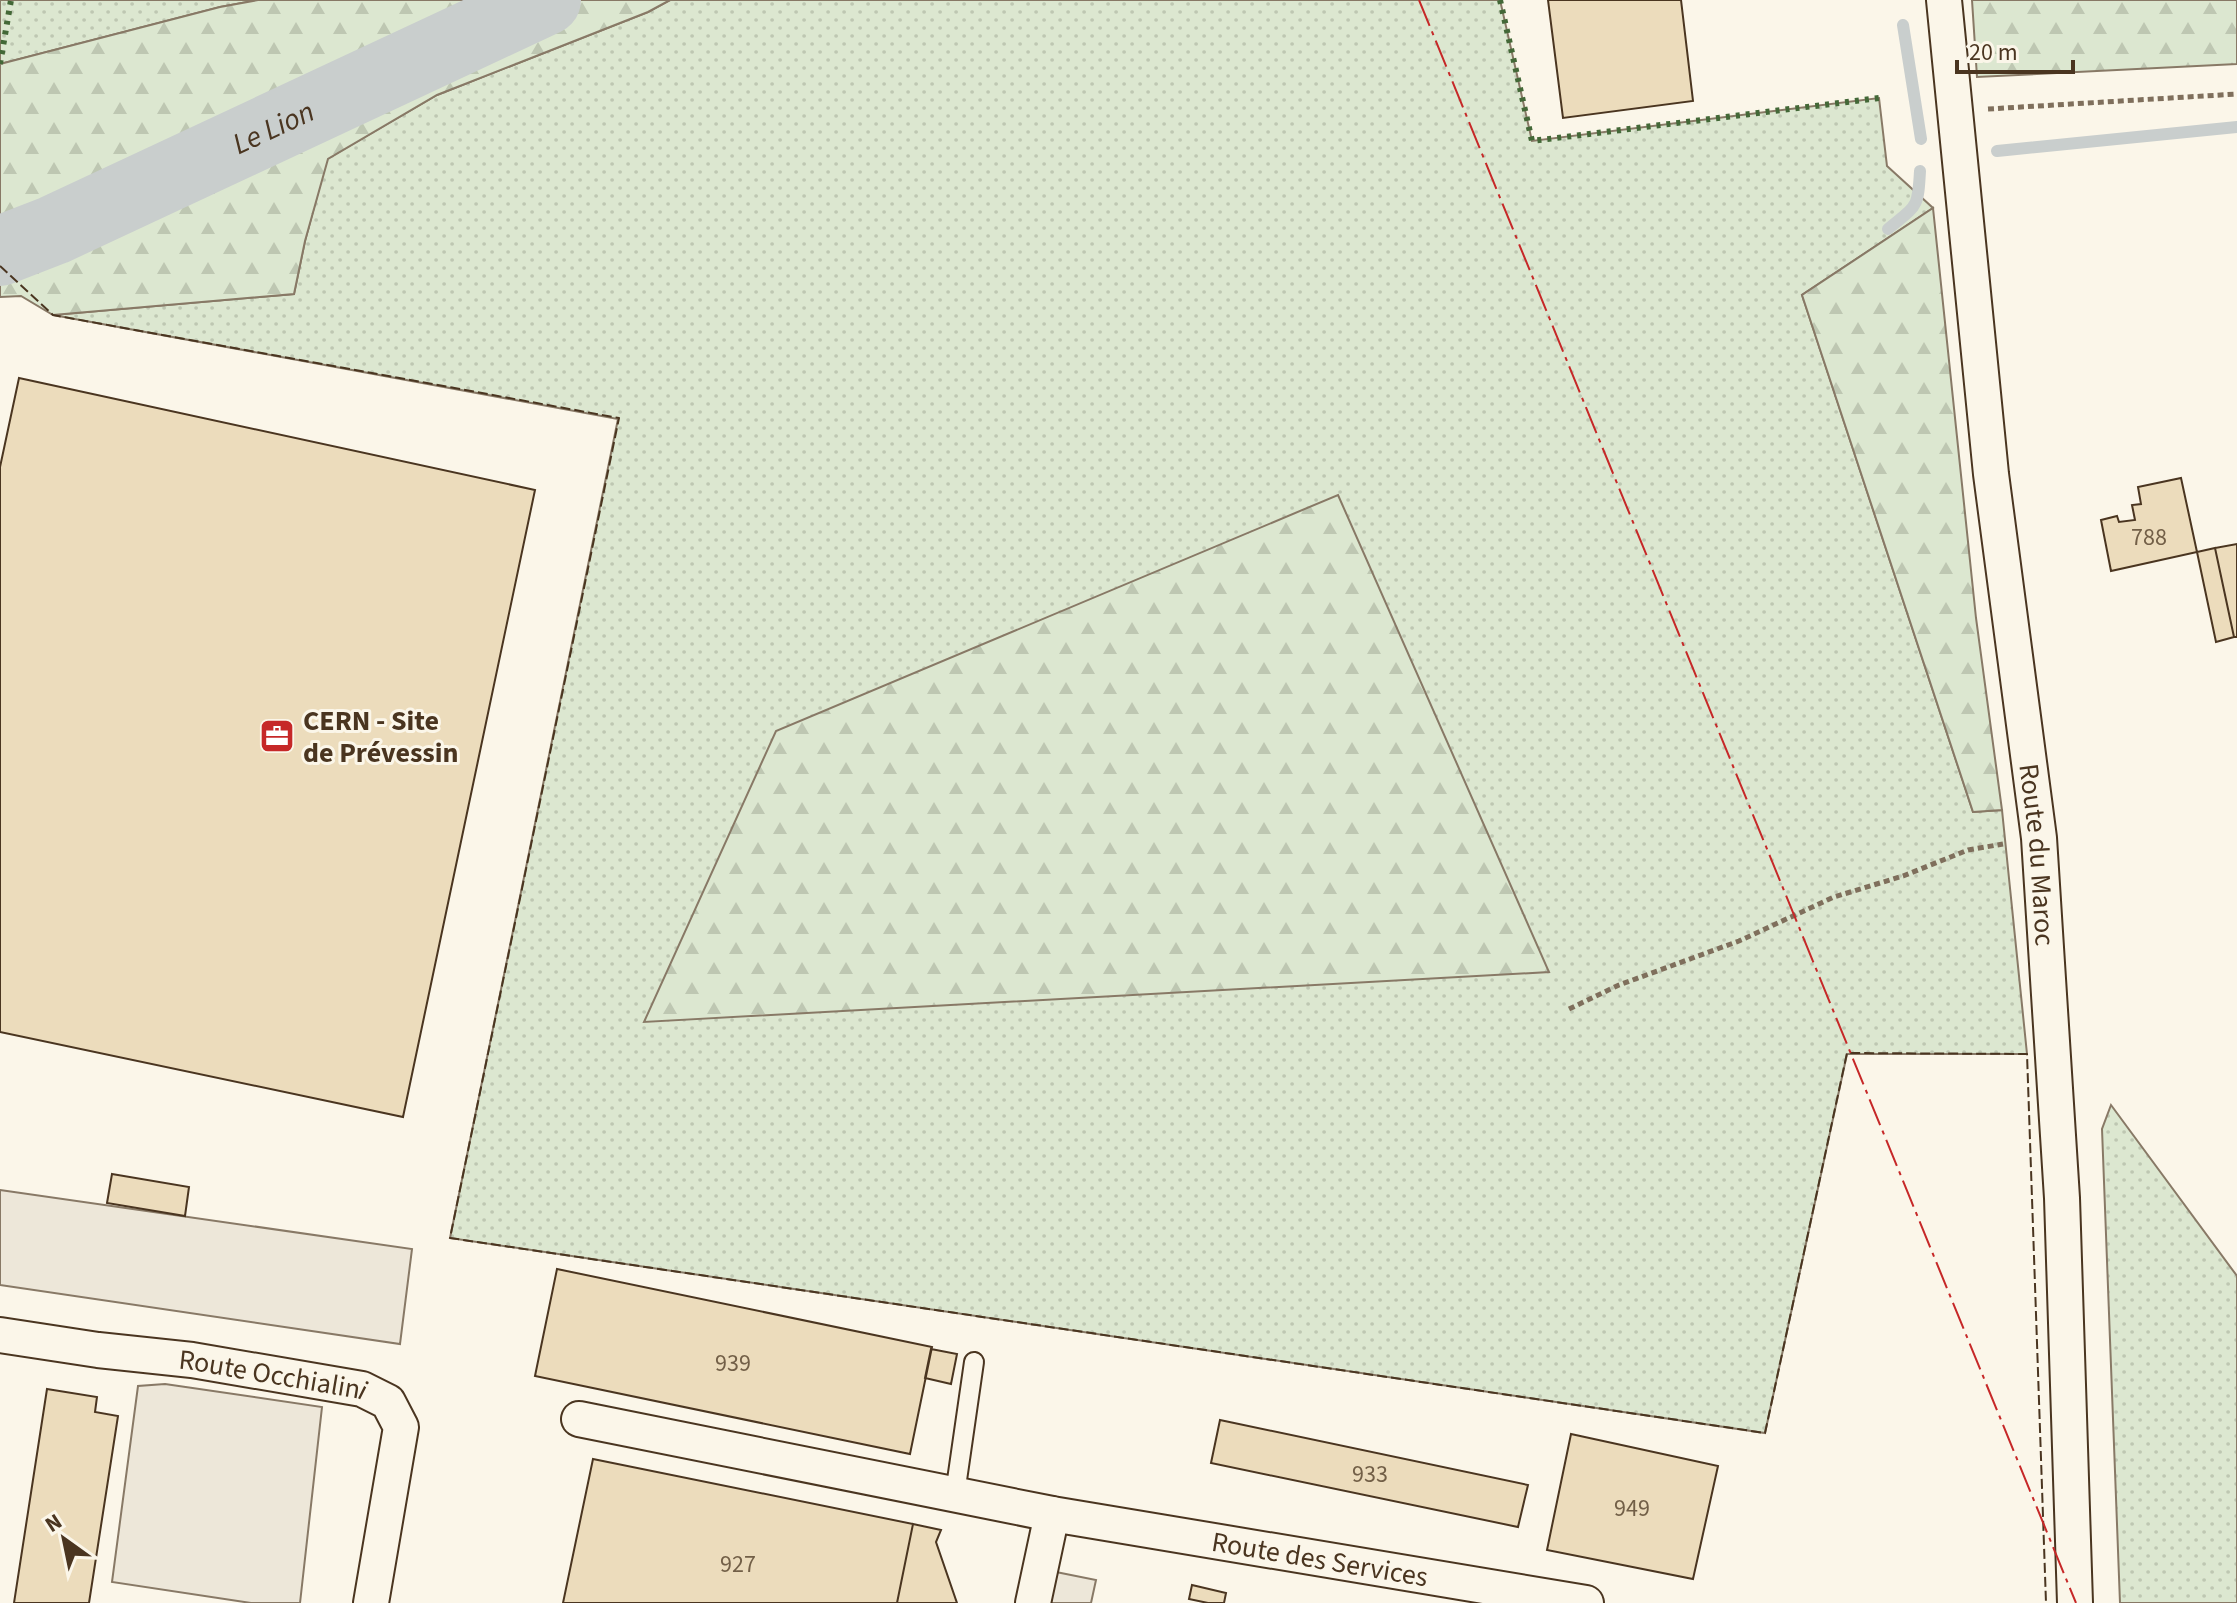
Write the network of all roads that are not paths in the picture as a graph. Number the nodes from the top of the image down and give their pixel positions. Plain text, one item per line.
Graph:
1 (1944, 0) edge
2 (0, 1335) edge
3 (974, 1362) dead end
4 (579, 1419) dead end
5 (955, 1494) junction
6 (1052, 1514) junction
7 (371, 1603) edge
8 (1033, 1603) edge
9 (1586, 1603) edge
10 (2075, 1603) edge

1 - 10 street, Route du Maroc
2 - 7 street, Route Occhialini
3 - 5 lane
4 - 5 street, Route des Services
5 - 6 street, Route des Services
6 - 8 street
6 - 9 street, Route des Services

